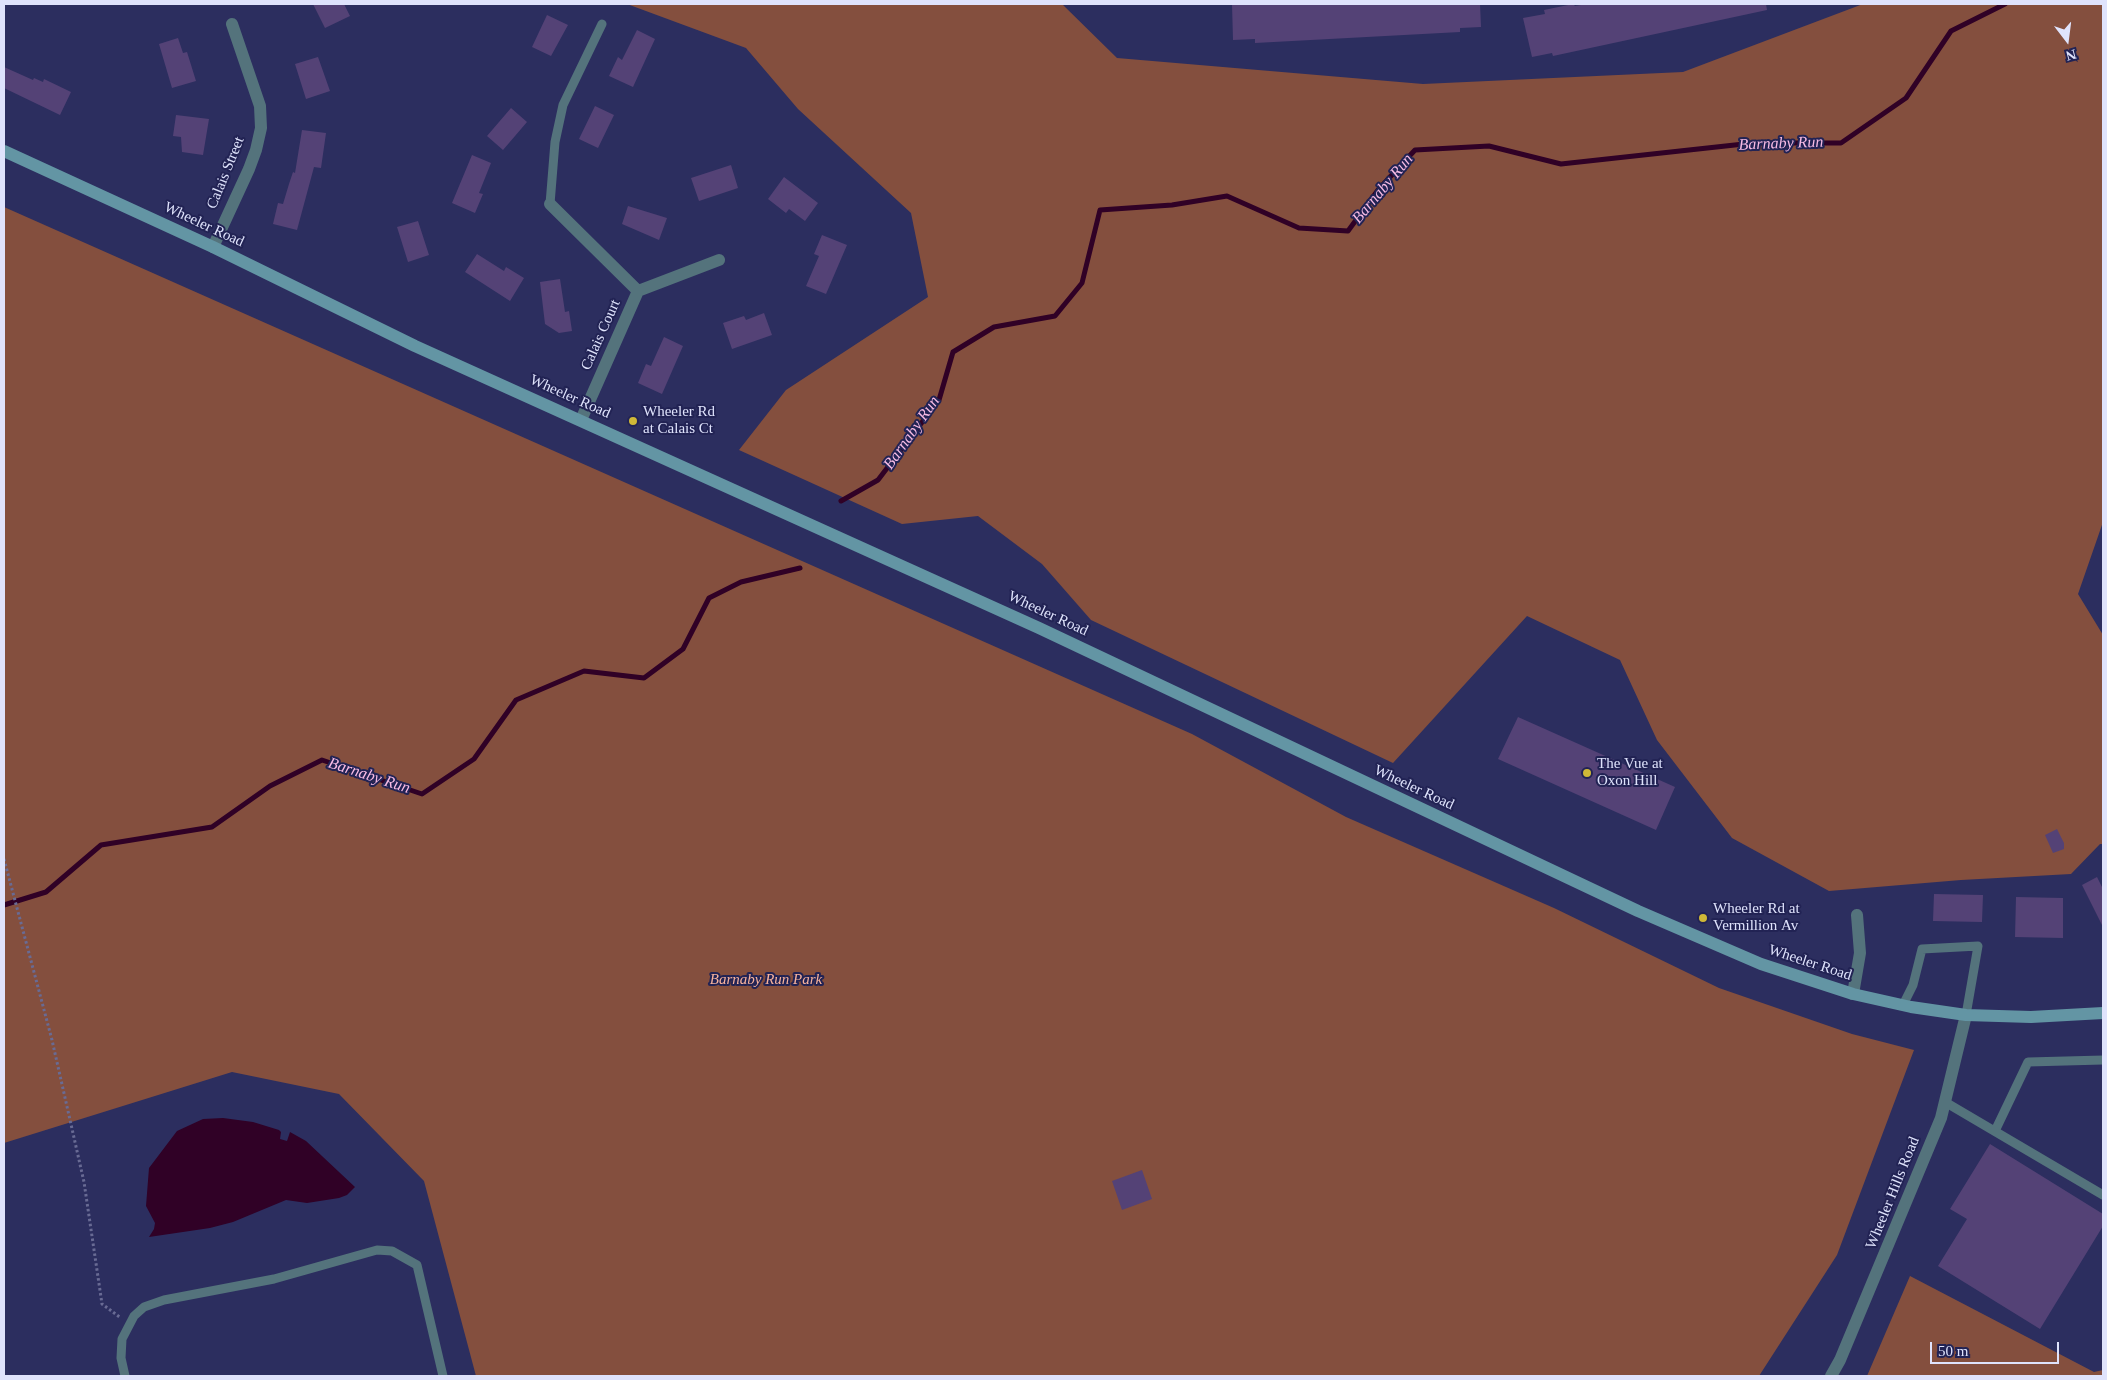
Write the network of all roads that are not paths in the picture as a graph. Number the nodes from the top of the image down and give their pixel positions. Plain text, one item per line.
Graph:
1 (232, 24) dead end
2 (602, 24) dead end
3 (4, 151) edge
4 (550, 204) joint
5 (213, 247) junction
6 (720, 260) dead end
7 (638, 291) junction
8 (581, 420) junction
9 (1857, 916) dead end
10 (1853, 994) junction
11 (1903, 1005) junction
12 (2103, 1013) edge
13 (1966, 1015) junction
14 (2103, 1060) edge
15 (1945, 1102) junction
16 (1995, 1131) junction
17 (2103, 1195) edge
18 (125, 1376) edge
19 (442, 1376) edge
20 (1831, 1376) edge

1 - 5 street, Calais Street
2 - 4 lane
3 - 5 main road, Wheeler Road
4 - 7 street, Calais Court
5 - 8 main road, Wheeler Road
6 - 7 street, Calais Court
7 - 8 street, Calais Court
8 - 10 main road, Wheeler Road
9 - 10 street
10 - 11 main road, Wheeler Road
11 - 13 main road, Wheeler Road
11 - 13 lane
12 - 13 main road, Wheeler Road
13 - 15 street, Wheeler Hills Road
14 - 16 lane
15 - 16 lane
15 - 20 street, Wheeler Hills Road
16 - 17 lane
18 - 19 lane

